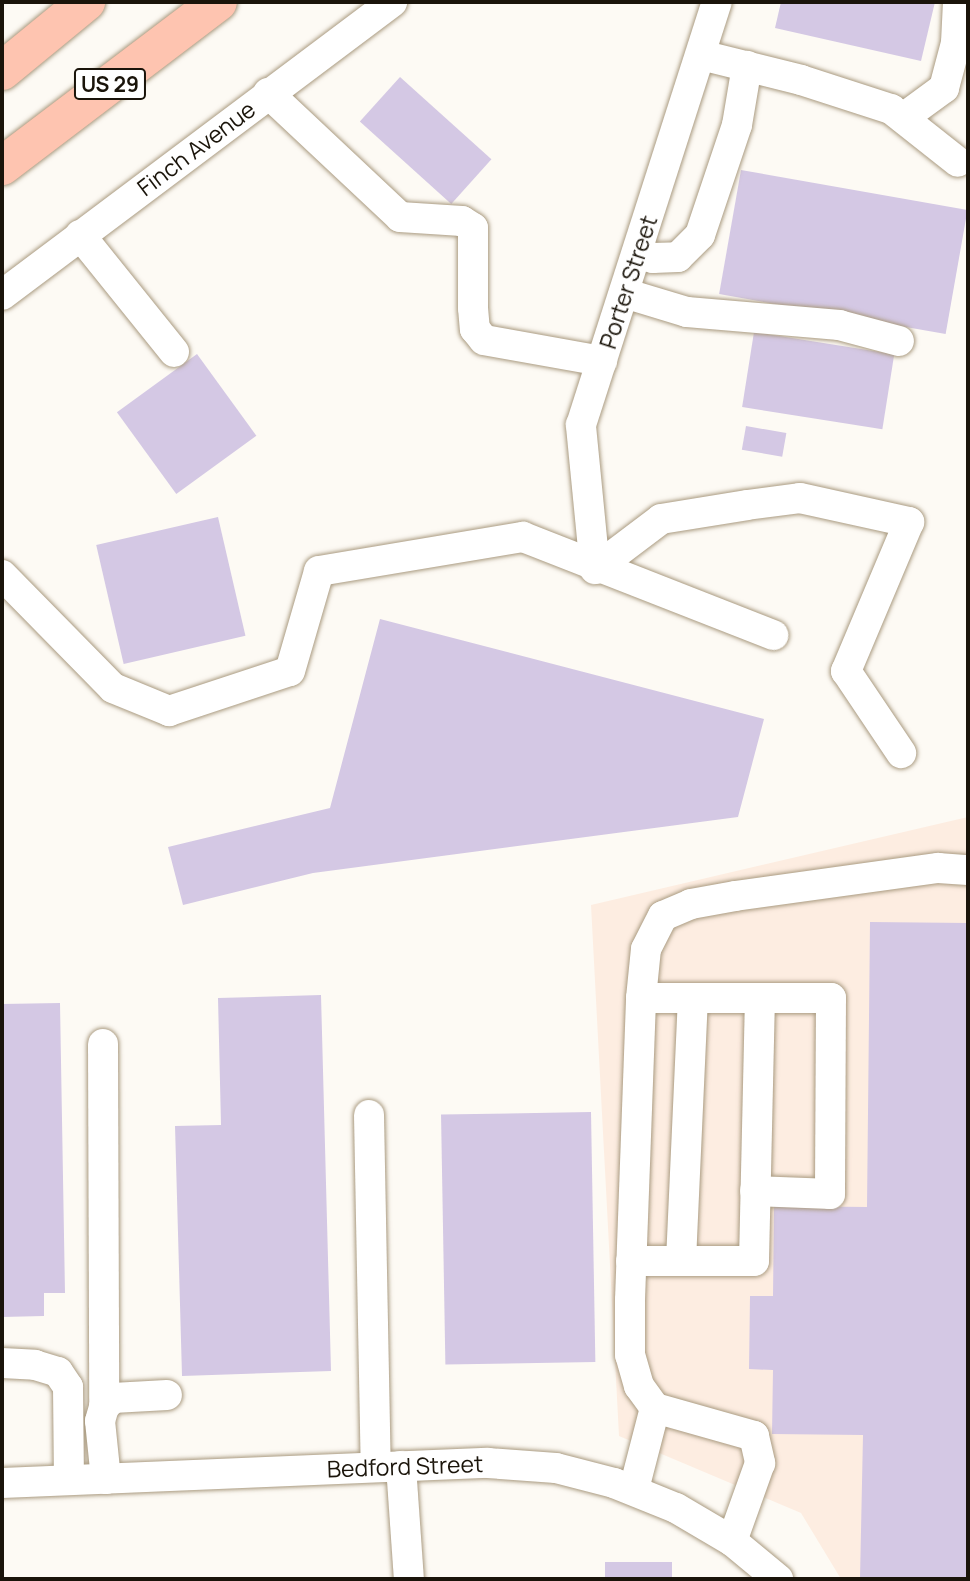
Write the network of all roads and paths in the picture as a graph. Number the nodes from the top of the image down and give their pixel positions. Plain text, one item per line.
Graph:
1 (86, 2) edge
2 (218, 2) edge
3 (392, 2) edge
4 (717, 2) edge
5 (958, 2) edge
6 (701, 55) junction
7 (747, 66) junction
8 (2, 71) edge
9 (268, 93) junction
10 (903, 118) junction
11 (958, 162) dead end
12 (2, 166) edge
13 (80, 235) junction
14 (638, 252) junction
15 (624, 293) junction
16 (2, 295) edge
17 (900, 341) dead end
18 (174, 352) dead end
19 (602, 361) junction
20 (595, 569) junction
21 (2, 575) edge
22 (773, 635) dead end
23 (901, 753) dead end
24 (968, 870) edge
25 (640, 998) junction
26 (693, 998) junction
27 (760, 999) junction
28 (103, 1044) dead end
29 (369, 1115) dead end
30 (755, 1191) junction
31 (631, 1261) junction
32 (681, 1261) junction
33 (2, 1363) edge
34 (167, 1395) dead end
35 (104, 1407) junction
36 (654, 1408) junction
37 (388, 1467) junction
38 (106, 1479) junction
39 (69, 1480) junction
40 (2, 1483) edge
41 (634, 1489) junction
42 (732, 1541) junction
43 (409, 1579) edge
44 (778, 1579) edge

1 - 8 highway
2 - 12 highway, US 29
3 - 9 street, Finch Avenue
4 - 6 street, Porter Street
5 - 10 street
6 - 7 street
6 - 14 street, Porter Street
7 - 10 street
7 - 14 street
9 - 13 street, Finch Avenue
9 - 19 street
10 - 11 street
13 - 16 street, Finch Avenue
13 - 18 street
14 - 15 street, Porter Street
15 - 17 street
15 - 19 street, Porter Street
19 - 20 street, Porter Street
20 - 21 street
20 - 22 street
20 - 23 street
24 - 25 street
25 - 26 street
25 - 31 street
26 - 27 street
26 - 32 street
27 - 30 street
27 - 30 street
28 - 35 street
29 - 37 street
30 - 32 street
31 - 32 street
31 - 36 street
33 - 39 street
34 - 35 street
35 - 38 street
36 - 41 street
36 - 42 street
37 - 38 street, Bedford Street
37 - 41 street, Bedford Street
37 - 43 street
38 - 39 street, Bedford Street
39 - 40 street, Bedford Street
41 - 42 street, Bedford Street
42 - 44 street, Bedford Street

